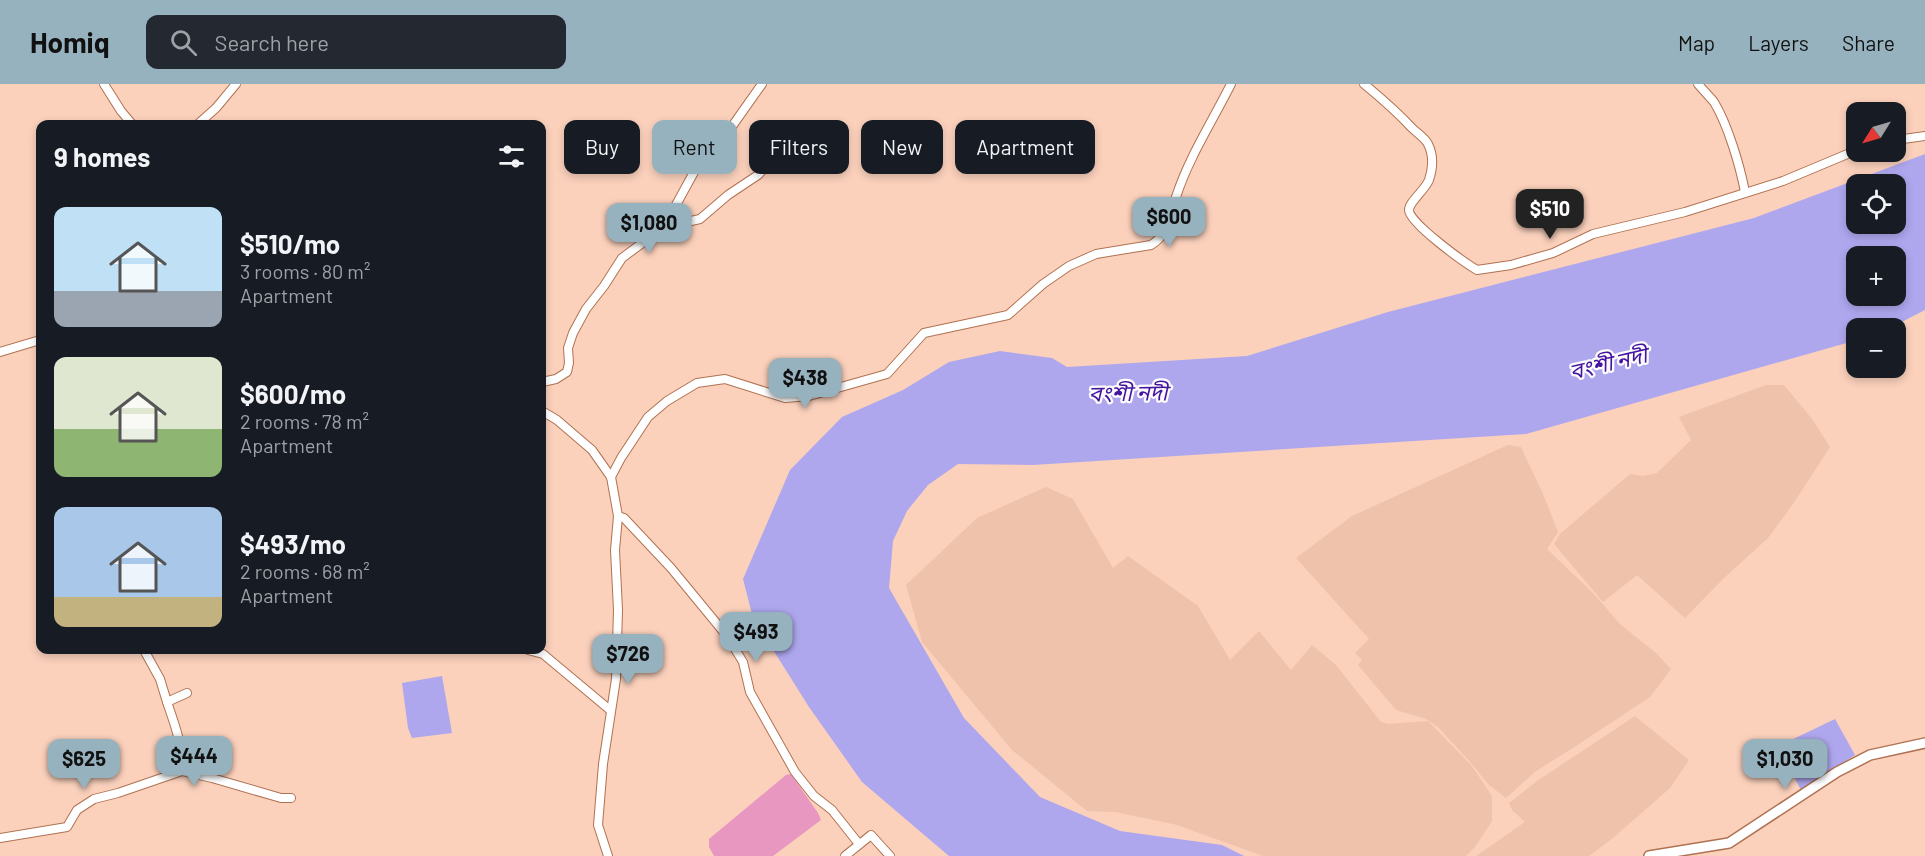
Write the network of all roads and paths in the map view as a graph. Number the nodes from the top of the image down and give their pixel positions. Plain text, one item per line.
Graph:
1 (104, 84) edge
2 (236, 84) edge
3 (762, 84) edge
4 (1232, 84) edge
5 (1364, 84) edge
6 (1698, 84) edge
7 (129, 120) edge
8 (202, 120) edge
9 (1925, 136) edge
10 (1906, 139) edge
11 (1846, 155) edge
12 (759, 174) edge
13 (1745, 192) junction
14 (664, 228) junction
15 (36, 341) edge
16 (0, 352) edge
17 (546, 381) edge
18 (546, 413) edge
19 (611, 477) junction
20 (618, 516) junction
21 (146, 654) edge
22 (543, 654) edge
23 (188, 693) dead end
24 (167, 702) junction
25 (610, 710) junction
26 (1925, 743) edge
27 (182, 771) junction
28 (291, 798) dead end
29 (0, 838) edge
30 (859, 844) junction
31 (608, 856) edge
32 (845, 856) edge
33 (890, 856) edge
34 (1649, 856) edge

1 - 7 street
2 - 8 street
3 - 14 street
4 - 19 street
5 - 13 street
6 - 13 street
9 - 10 street
11 - 13 street
12 - 14 street
14 - 17 street
15 - 16 street
18 - 19 street
19 - 20 street
20 - 25 street
20 - 30 street
21 - 24 street
22 - 25 street
23 - 24 street
24 - 27 street
25 - 31 street
26 - 34 main road
27 - 28 street
27 - 29 street
30 - 32 street
30 - 33 street

